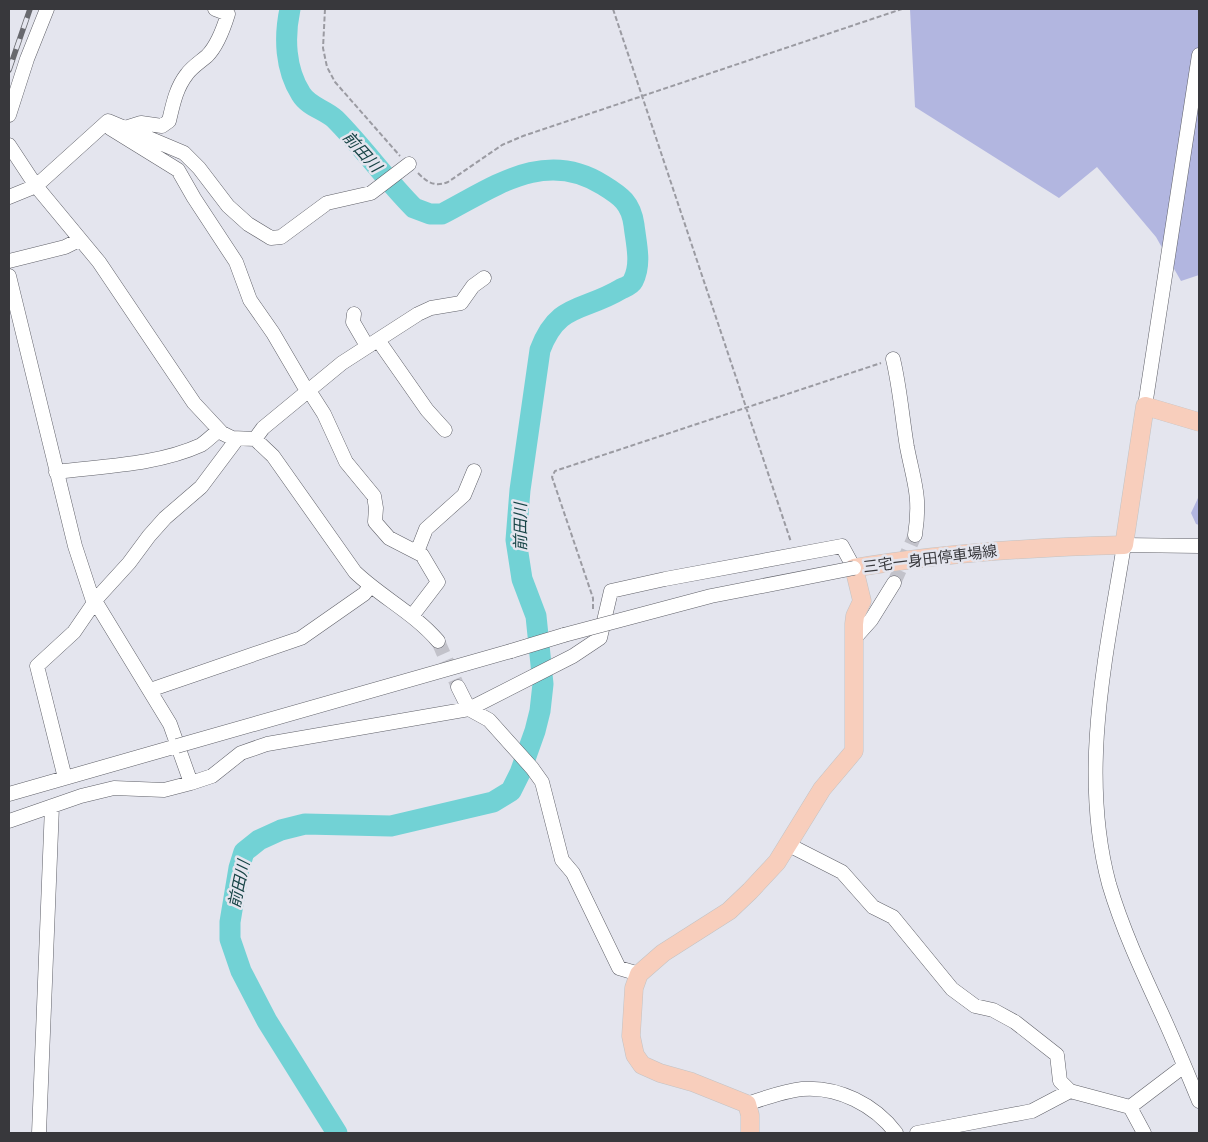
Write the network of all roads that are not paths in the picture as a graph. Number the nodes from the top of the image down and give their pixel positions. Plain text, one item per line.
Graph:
1 (47, 9) edge
2 (215, 9) edge
3 (1199, 55) edge
4 (9, 115) edge
5 (104, 124) junction
6 (125, 128) junction
7 (9, 145) edge
8 (404, 168) road end
9 (36, 186) junction
10 (9, 197) edge
11 (79, 240) junction
12 (9, 261) edge
13 (9, 276) edge
14 (484, 278) dead end
15 (354, 314) dead end
16 (372, 343) junction
17 (893, 359) road end
18 (308, 390) junction
19 (1144, 406) junction
20 (1199, 422) edge
21 (219, 430) junction
22 (445, 430) dead end
23 (238, 439) junction
24 (255, 439) junction
25 (474, 471) dead end
26 (56, 472) junction
27 (914, 535) tunnel mouth
28 (1124, 546) junction
29 (1199, 546) edge
30 (417, 552) junction
31 (854, 568) junction
32 (894, 583) tunnel mouth
33 (370, 587) junction
34 (94, 602) junction
35 (412, 616) junction
36 (854, 639) junction
37 (438, 641) tunnel mouth
38 (458, 686) tunnel mouth
39 (150, 690) junction
40 (469, 709) junction
41 (177, 746) junction
42 (65, 778) junction
43 (191, 783) junction
44 (9, 794) edge
45 (52, 806) junction
46 (9, 821) edge
47 (787, 844) junction
48 (639, 974) junction
49 (1184, 1066) junction
50 (1070, 1091) junction
51 (1199, 1100) edge
52 (747, 1104) junction
53 (1130, 1107) junction
54 (39, 1133) edge
55 (750, 1133) edge
56 (896, 1133) edge
57 (916, 1133) edge
58 (1144, 1133) edge

1 - 4 street
2 - 6 street
3 - 19 street
5 - 6 street
5 - 9 street
5 - 18 street
6 - 8 street
7 - 9 street
9 - 10 street
9 - 11 street
11 - 12 street
11 - 21 street
13 - 26 street
14 - 16 street
15 - 16 street
16 - 18 street
16 - 22 street
17 - 27 street
18 - 24 street
18 - 30 street
19 - 20 main road
19 - 28 main road
21 - 23 street
21 - 26 street
23 - 24 street
23 - 34 street
24 - 33 street
25 - 30 street
26 - 34 street
28 - 29 street
28 - 31 main road, 三宅一身田停車場線
28 - 49 street
30 - 35 street
31 - 36 main road, 三宅一身田停車場線
31 - 40 street
31 - 41 street, bridge
32 - 36 street
33 - 35 street
33 - 39 street
34 - 39 street
34 - 42 street
35 - 37 street
36 - 47 main road, 三宅一身田停車場線
38 - 40 street
39 - 41 street
40 - 43 street
40 - 48 street
41 - 42 street
41 - 43 street
42 - 44 street
43 - 45 street
45 - 46 street
45 - 54 street
47 - 48 main road, 三宅一身田停車場線
47 - 50 street
48 - 52 main road
49 - 51 street
49 - 53 street
50 - 53 street
50 - 57 street
52 - 55 main road
52 - 56 street
53 - 58 street

